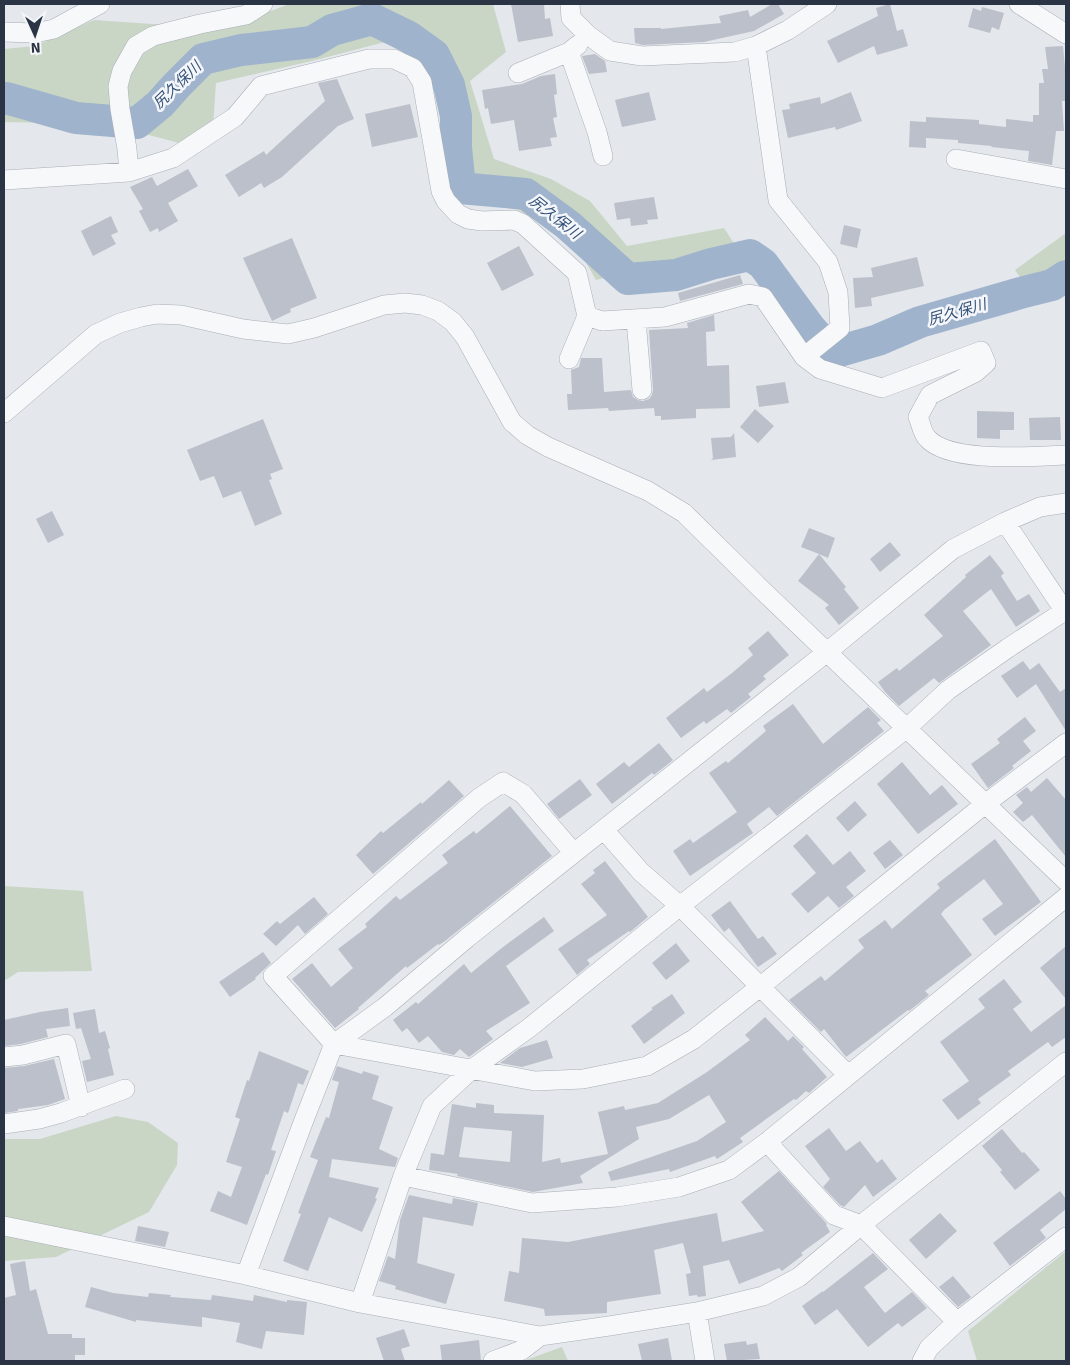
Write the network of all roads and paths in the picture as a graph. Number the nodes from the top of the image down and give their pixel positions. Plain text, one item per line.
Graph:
1 (263, 4) edge
2 (570, 4) edge
3 (827, 4) edge
4 (1019, 4) edge
5 (97, 5) edge
6 (4, 32) edge
7 (1066, 34) edge
8 (588, 35) junction
9 (756, 46) junction
10 (569, 52) junction
11 (518, 73) dead end
12 (603, 156) dead end
13 (956, 159) dead end
14 (129, 172) junction
15 (1066, 179) edge
16 (4, 180) edge
17 (587, 316) junction
18 (636, 320) junction
19 (815, 347) junction
20 (570, 359) dead end
21 (642, 390) dead end
22 (4, 413) edge
23 (1066, 455) edge
24 (1066, 503) edge
25 (1005, 522) junction
26 (1066, 611) edge
27 (827, 652) junction
28 (907, 728) junction
29 (1066, 743) edge
30 (985, 804) junction
31 (604, 830) junction
32 (574, 853) junction
33 (1066, 881) edge
34 (1066, 897) edge
35 (680, 906) junction
36 (761, 986) junction
37 (334, 1044) junction
38 (4, 1057) edge
39 (1066, 1062) edge
40 (472, 1069) junction
41 (848, 1075) junction
42 (124, 1089) dead end
43 (81, 1107) junction
44 (4, 1124) edge
45 (767, 1142) junction
46 (403, 1176) junction
47 (861, 1225) junction
48 (4, 1226) edge
49 (1066, 1237) edge
50 (246, 1275) junction
51 (360, 1303) junction
52 (697, 1312) junction
53 (957, 1322) junction
54 (540, 1336) junction
55 (493, 1361) edge
56 (705, 1361) edge
57 (922, 1361) edge

1 - 14 street
2 - 8 street
3 - 9 street
4 - 7 street
5 - 6 street
8 - 9 street
8 - 10 street
9 - 19 street
10 - 11 street
10 - 12 street
13 - 15 street
14 - 16 street
14 - 17 street
17 - 18 street
17 - 20 street
18 - 19 street
18 - 21 street
19 - 23 street
22 - 27 street
24 - 25 street
25 - 26 street
25 - 27 street
26 - 28 street
27 - 28 street
27 - 31 street
28 - 30 street
28 - 35 street
29 - 30 street
30 - 33 street
30 - 36 street
31 - 32 street
31 - 35 street
32 - 37 street
32 - 37 street
34 - 41 street
35 - 36 street
35 - 40 street
36 - 40 street
36 - 41 street
37 - 40 street
37 - 50 street
38 - 43 street
39 - 47 street
40 - 46 street
41 - 45 street
42 - 43 street
43 - 44 street
45 - 46 street
45 - 47 street
46 - 51 street
47 - 52 street
47 - 53 street
48 - 50 street
49 - 53 street
50 - 51 street
51 - 54 street
52 - 54 street
52 - 56 street
53 - 57 street
54 - 55 street

